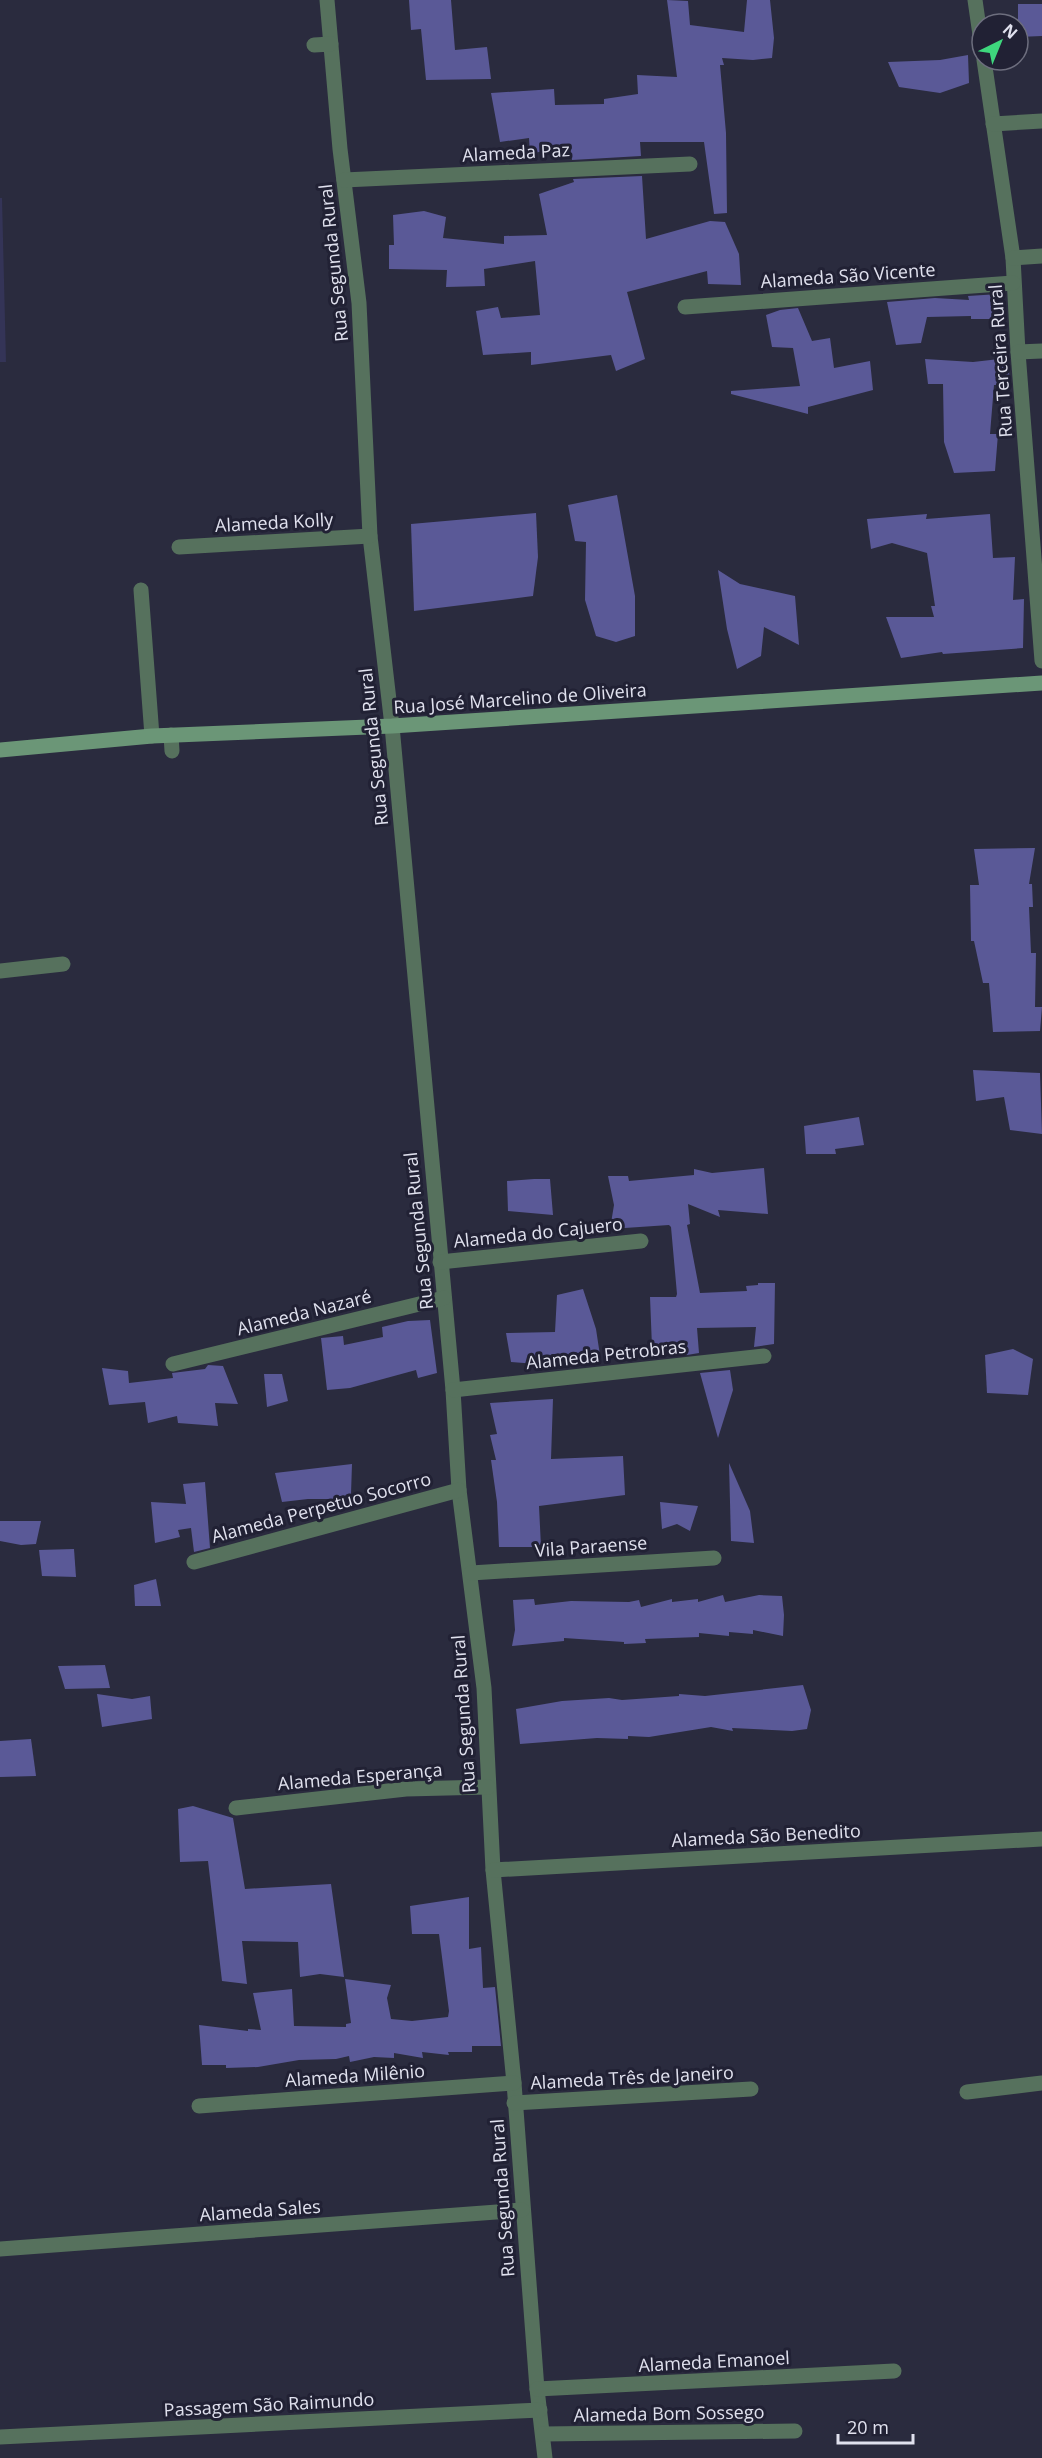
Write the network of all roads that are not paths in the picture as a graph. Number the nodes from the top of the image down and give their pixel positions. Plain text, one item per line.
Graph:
1 (327, 0) edge
2 (331, 44) junction
3 (314, 45) dead end
4 (986, 72) edge
5 (1042, 121) edge
6 (993, 124) junction
7 (690, 164) dead end
8 (344, 180) junction
9 (1042, 256) edge
10 (1013, 258) junction
11 (1013, 283) junction
12 (685, 307) dead end
13 (1042, 351) edge
14 (1017, 352) junction
15 (370, 536) junction
16 (179, 547) dead end
17 (141, 590) dead end
18 (1042, 660) edge
19 (1042, 682) edge
20 (392, 726) junction
21 (171, 735) junction
22 (152, 736) junction
23 (0, 750) edge
24 (172, 751) dead end
25 (63, 964) dead end
26 (0, 971) edge
27 (641, 1241) dead end
28 (440, 1262) junction
29 (444, 1298) junction
30 (764, 1356) dead end
31 (173, 1364) dead end
32 (453, 1390) junction
33 (459, 1490) junction
34 (714, 1558) dead end
35 (194, 1562) dead end
36 (471, 1573) junction
37 (488, 1786) junction
38 (236, 1808) dead end
39 (1042, 1839) edge
40 (493, 1870) junction
41 (514, 2083) junction
42 (1042, 2083) edge
43 (751, 2089) dead end
44 (967, 2092) dead end
45 (514, 2103) junction
46 (199, 2106) dead end
47 (522, 2210) junction
48 (0, 2249) edge
49 (894, 2371) dead end
50 (537, 2390) junction
51 (540, 2410) junction
52 (795, 2431) dead end
53 (543, 2434) junction
54 (0, 2437) edge
55 (545, 2458) edge

1 - 2 street, Rua Segunda Rural
2 - 3 street
2 - 8 street, Rua Segunda Rural
4 - 6 street, Rua Terceira Rural
5 - 6 street
6 - 10 street, Rua Terceira Rural
7 - 8 street, Alameda Paz
8 - 15 street, Rua Segunda Rural
9 - 10 street
10 - 11 street, Rua Terceira Rural
11 - 12 street, Alameda São Vicente
11 - 14 street, Rua Terceira Rural
13 - 14 street
14 - 18 street, Rua Terceira Rural
15 - 16 street, Alameda Kolly
15 - 20 street, Rua Segunda Rural
17 - 22 street
19 - 20 street, Rua José Marcelino de Oliveira
20 - 21 street, Rua José Marcelino de Oliveira
20 - 28 street, Rua Segunda Rural
21 - 22 street, Rua José Marcelino de Oliveira
21 - 24 street
22 - 23 street, Rua José Marcelino de Oliveira
25 - 26 street
27 - 28 street, Alameda do Cajuero
28 - 29 street, Rua Segunda Rural
29 - 31 street, Alameda Nazaré
29 - 32 street, Rua Segunda Rural
30 - 32 street, Alameda Petrobras
32 - 33 street, Rua Segunda Rural
33 - 35 street, Alameda Perpetuo Socorro
33 - 36 street, Rua Segunda Rural
34 - 36 street, Vila Paraense
36 - 37 street, Rua Segunda Rural
37 - 38 street, Alameda Esperança
37 - 40 street, Rua Segunda Rural
39 - 40 street, Alameda São Benedito
40 - 41 street, Rua Segunda Rural
41 - 45 street, Rua Segunda Rural
41 - 46 street, Alameda Milênio
42 - 44 street
43 - 45 street, Alameda Três de Janeiro
45 - 47 street, Rua Segunda Rural
47 - 48 street, Alameda Sales
47 - 50 street, Rua Segunda Rural
49 - 50 street, Alameda Emanoel
50 - 51 street, Rua Segunda Rural
51 - 53 street, Rua Segunda Rural
51 - 54 street, Passagem São Raimundo
52 - 53 street, Alameda Bom Sossego
53 - 55 street, Rua Segunda Rural

